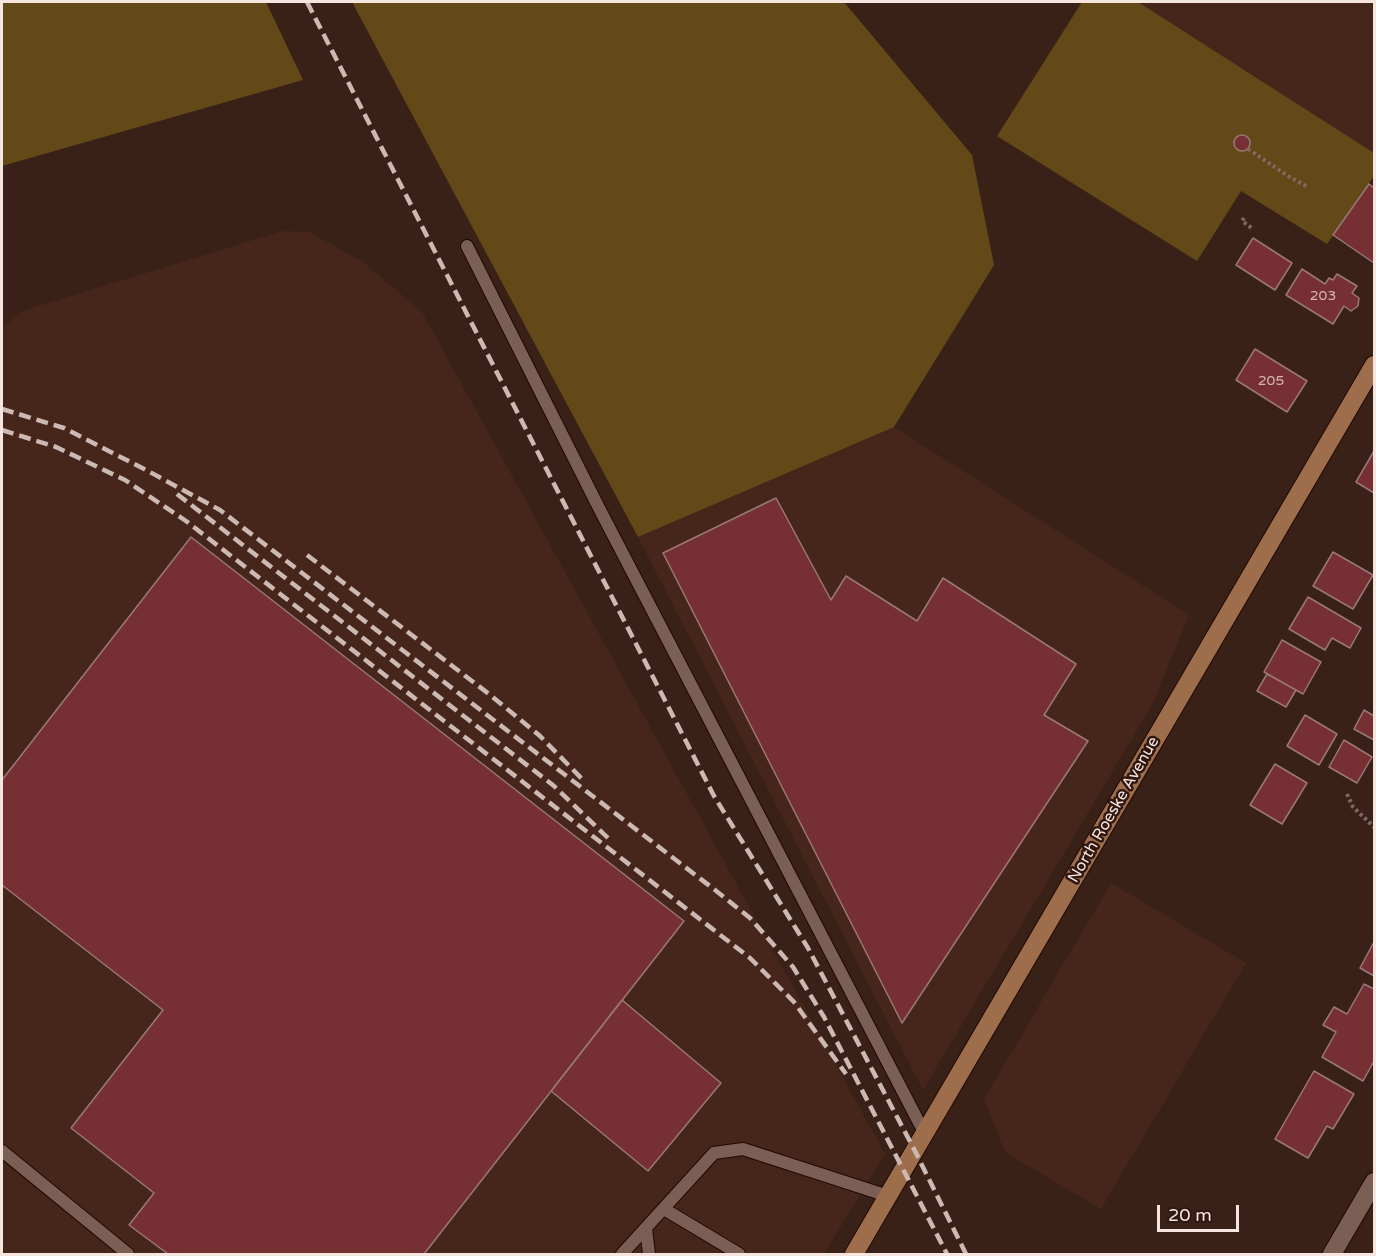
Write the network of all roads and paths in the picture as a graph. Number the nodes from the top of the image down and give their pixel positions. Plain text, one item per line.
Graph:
1 (1248, 149) dead end
2 (1308, 187) dead end
3 (1244, 218) dead end
4 (1253, 229) dead end
5 (467, 246) dead end
6 (1374, 365) edge
7 (1347, 794) dead end
8 (1374, 827) edge
9 (925, 1134) junction
10 (2, 1151) edge
11 (1374, 1182) edge
12 (888, 1196) junction
13 (664, 1209) junction
14 (645, 1229) junction
15 (128, 1254) edge
16 (622, 1254) edge
17 (649, 1254) edge
18 (739, 1254) edge
19 (854, 1254) edge
20 (1332, 1254) edge

1 - 2 path
3 - 4 path
5 - 9 lane
6 - 9 street, North Roeske Avenue
7 - 8 path
9 - 12 street, North Roeske Avenue
10 - 15 lane
11 - 20 street
12 - 13 lane
12 - 19 street, North Roeske Avenue
13 - 14 lane
13 - 18 lane
14 - 16 lane
14 - 17 lane

